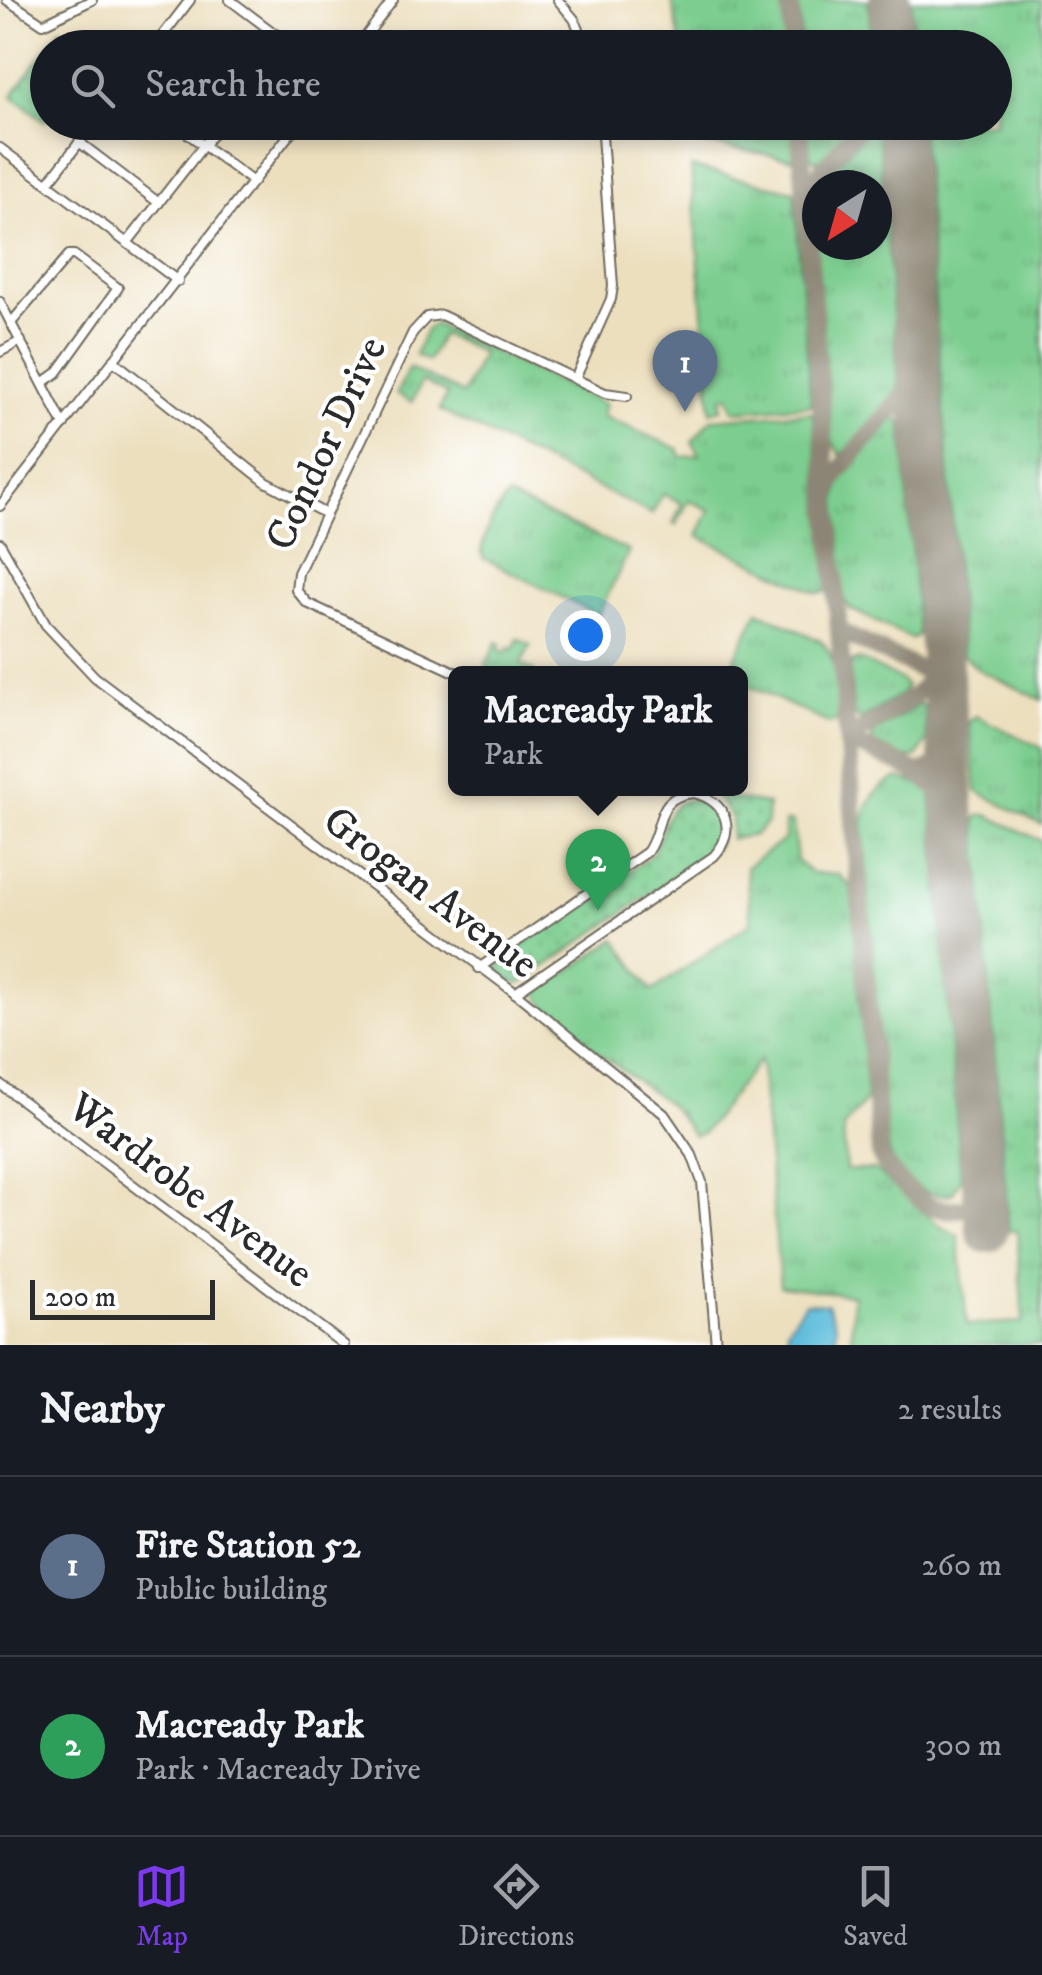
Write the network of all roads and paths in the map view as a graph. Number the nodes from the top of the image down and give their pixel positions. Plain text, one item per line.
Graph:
1 (2, 0) edge
2 (92, 0) edge
3 (190, 0) edge
4 (230, 0) edge
5 (393, 0) edge
6 (558, 0) edge
7 (167, 30) edge
8 (266, 30) edge
9 (370, 30) edge
10 (579, 30) edge
11 (196, 140) edge
12 (208, 140) edge
13 (286, 140) edge
14 (601, 140) edge
15 (79, 142) joint
16 (204, 146) junction
17 (0, 148) edge
18 (254, 182) junction
19 (48, 184) junction
20 (159, 203) junction
21 (127, 243) junction
22 (178, 281) junction
23 (0, 302) edge
24 (11, 323) junction
25 (21, 341) junction
26 (0, 352) edge
27 (114, 362) junction
28 (575, 379) junction
29 (43, 383) junction
30 (627, 396) dead end
31 (64, 425) junction
32 (0, 506) edge
33 (326, 514) junction
34 (0, 543) edge
35 (448, 669) edge
36 (685, 796) edge
37 (701, 796) edge
38 (480, 968) junction
39 (515, 993) junction
40 (0, 1084) edge
41 (344, 1345) edge
42 (716, 1345) edge

1 - 2 street
3 - 7 street
4 - 8 street
5 - 9 street
6 - 10 street
11 - 16 street
12 - 16 street
13 - 18 street
14 - 28 street
15 - 19 street
15 - 20 street
16 - 18 street
16 - 20 street
17 - 19 street
18 - 22 street
19 - 21 street
20 - 21 street
21 - 22 street
22 - 27 street
23 - 24 street
24 - 25 street
24 - 29 street
25 - 26 street
25 - 29 street
27 - 31 street
27 - 33 street
28 - 30 street
28 - 33 street, Condor Drive
29 - 31 street
31 - 32 street
33 - 35 street, Condor Drive
34 - 38 street, Grogan Avenue
36 - 38 street
37 - 39 street
38 - 39 street, Grogan Avenue
39 - 42 street, Grogan Avenue
40 - 41 street, Wardrobe Avenue

